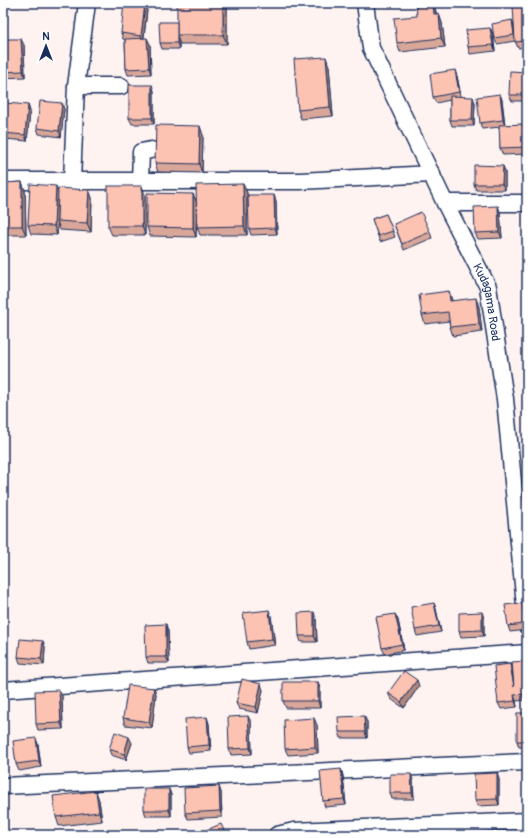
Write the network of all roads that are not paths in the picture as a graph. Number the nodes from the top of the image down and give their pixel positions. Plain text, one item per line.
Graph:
1 (87, 3) edge
2 (365, 3) edge
3 (76, 86) junction
4 (121, 86) dead end
5 (151, 150) dead end
6 (432, 174) junction
7 (3, 181) edge
8 (72, 181) junction
9 (140, 181) junction
10 (445, 203) junction
11 (527, 203) edge
12 (527, 626) edge
13 (527, 654) edge
14 (3, 690) edge
15 (527, 762) edge
16 (3, 786) edge
17 (527, 821) edge
18 (277, 835) edge

1 - 3 street
2 - 6 street, Kudagama Road
3 - 4 street
3 - 8 street
5 - 9 street
6 - 9 street
6 - 10 street, Kudagama Road
7 - 8 street
8 - 9 street
10 - 11 street
10 - 12 street, Kudagama Road
13 - 14 street
15 - 16 street
17 - 18 street

